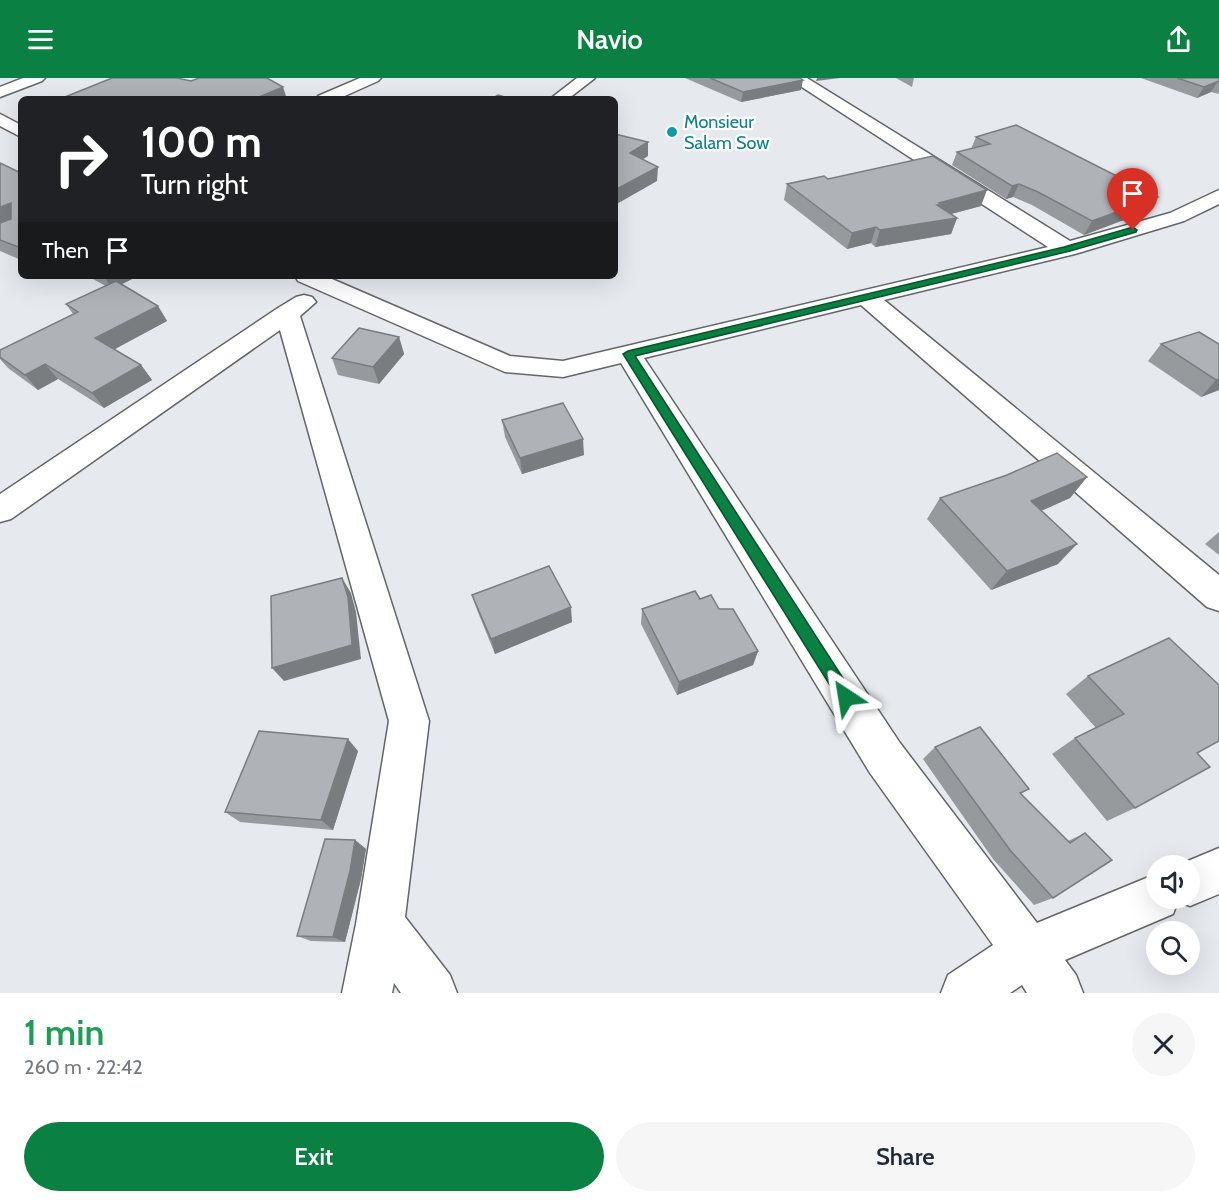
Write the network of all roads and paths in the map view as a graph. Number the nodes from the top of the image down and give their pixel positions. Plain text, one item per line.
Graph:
1 (37, 78) edge
2 (373, 78) edge
3 (587, 78) edge
4 (796, 78) edge
5 (0, 92) edge
6 (331, 96) edge
7 (562, 96) edge
8 (0, 119) edge
9 (18, 130) edge
10 (1219, 196) edge
11 (1067, 249) junction
12 (324, 279) edge
13 (866, 297) junction
14 (287, 313) junction
15 (628, 354) junction
16 (0, 510) edge
17 (1219, 596) edge
18 (1219, 871) edge
19 (1200, 879) edge
20 (1146, 901) edge
21 (380, 924) junction
22 (1027, 952) junction
23 (367, 993) edge
24 (432, 993) edge
25 (966, 993) edge
26 (1058, 993) edge

1 - 5 street
2 - 6 street
3 - 7 street
4 - 11 street
8 - 9 street
10 - 11 street
11 - 13 street
12 - 14 street
12 - 15 street
13 - 15 street
13 - 17 street
14 - 16 street
14 - 21 street
15 - 22 street
18 - 19 street
20 - 22 street
21 - 23 street
21 - 24 street
22 - 25 street
22 - 26 street

